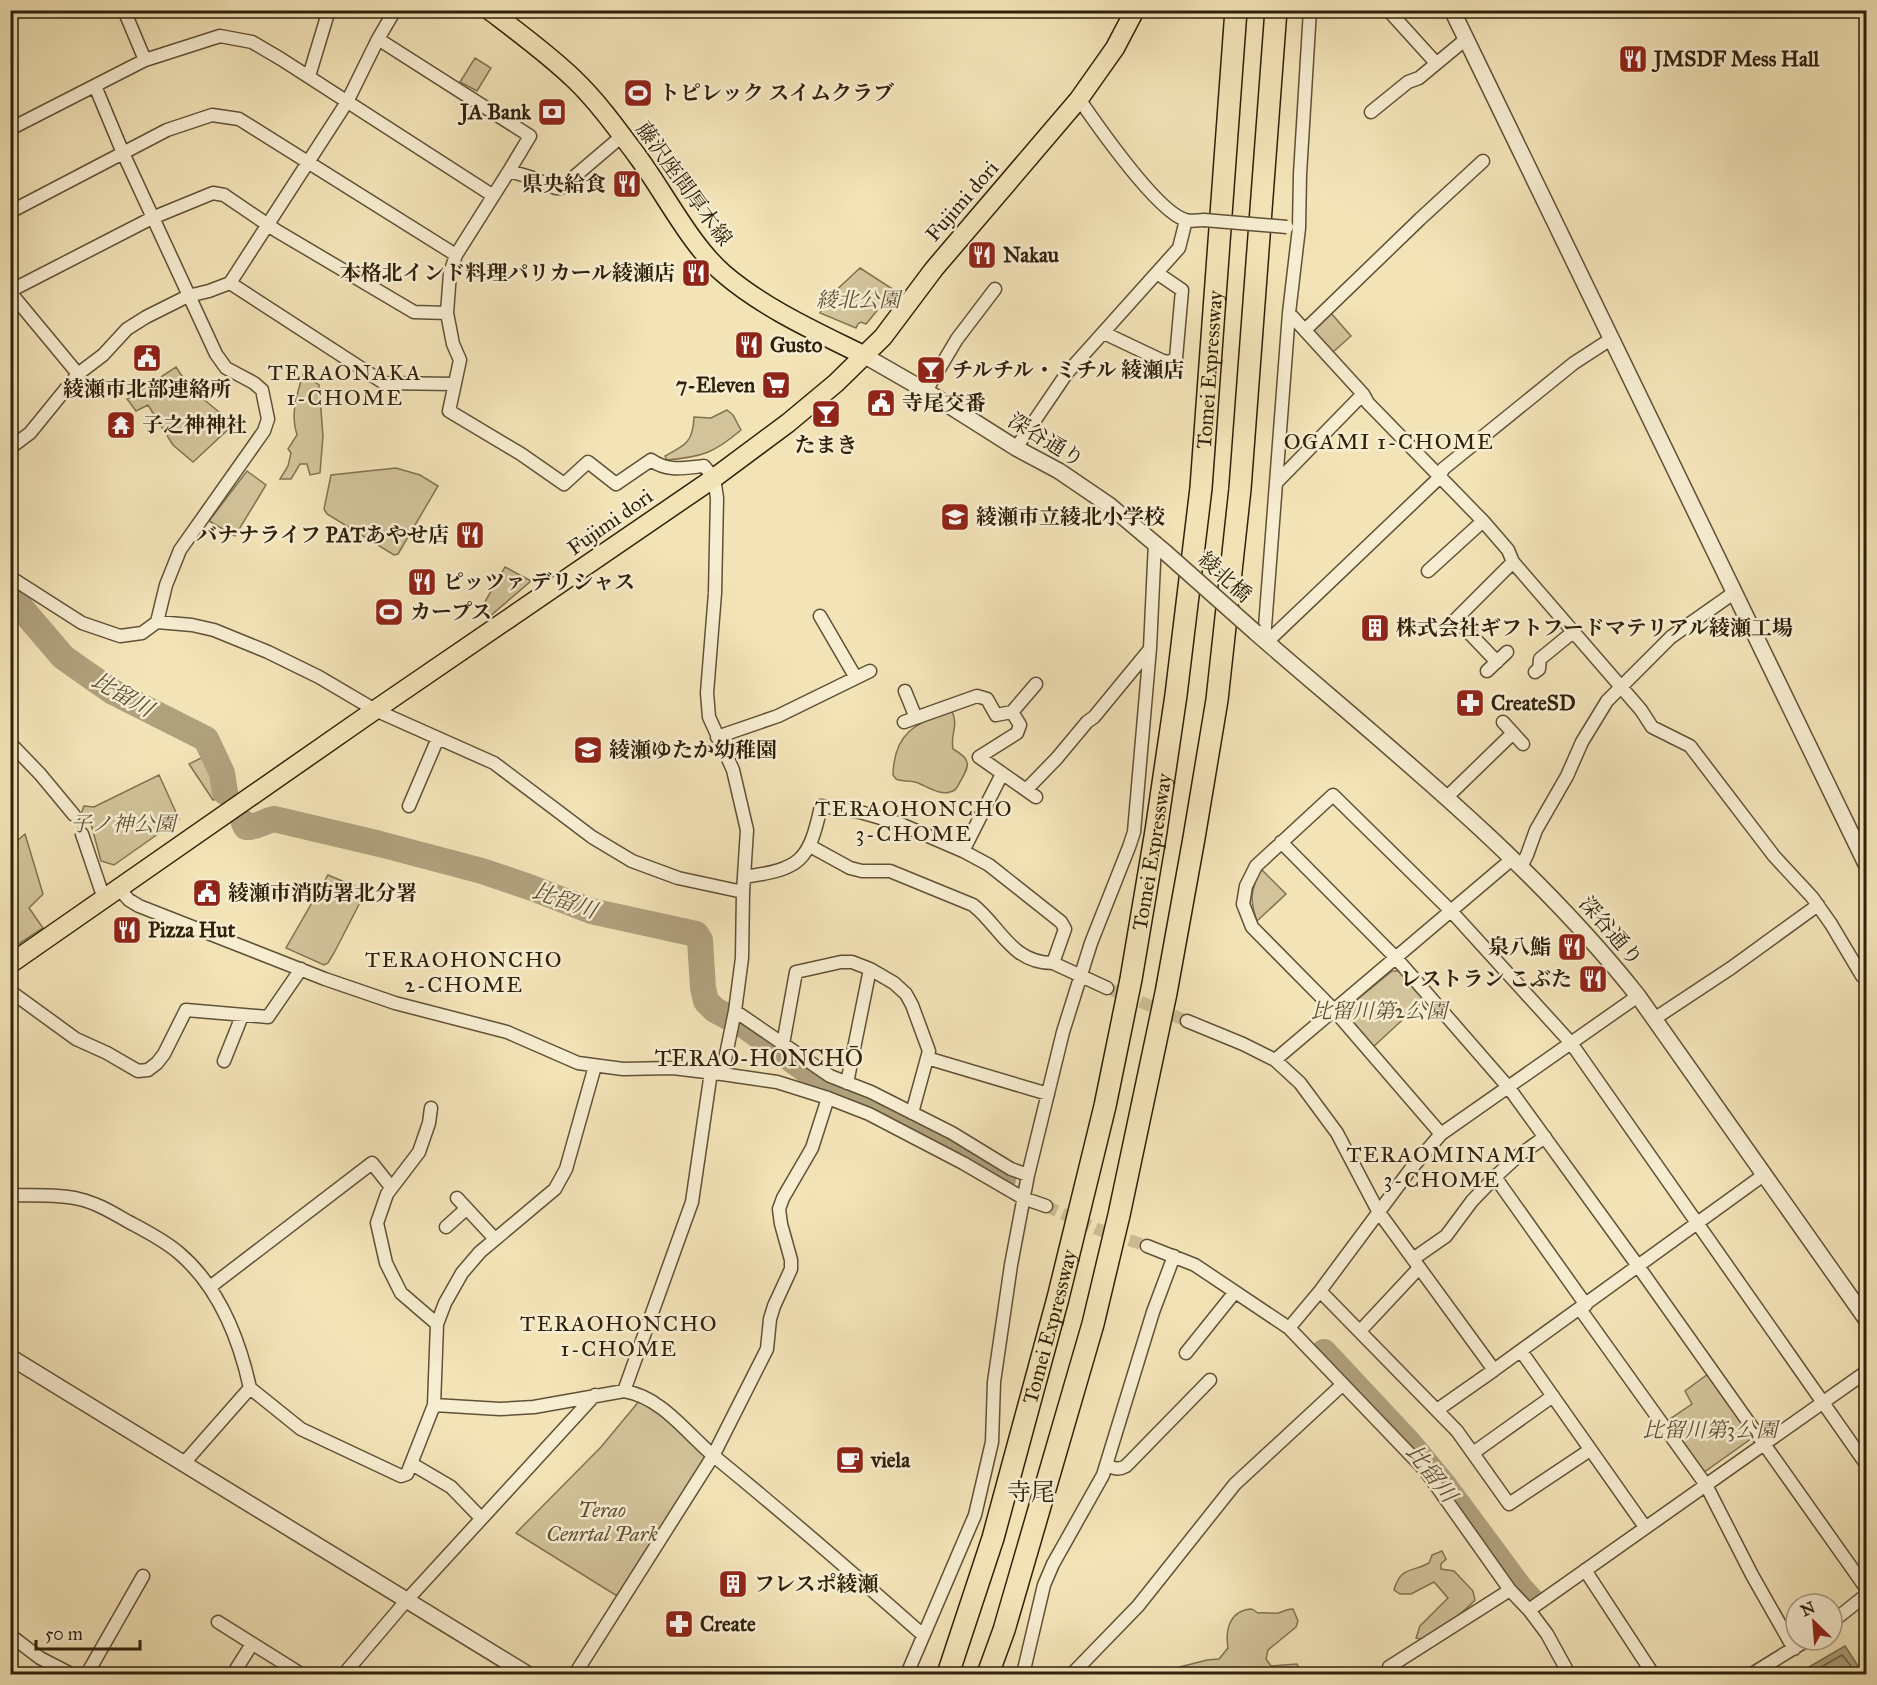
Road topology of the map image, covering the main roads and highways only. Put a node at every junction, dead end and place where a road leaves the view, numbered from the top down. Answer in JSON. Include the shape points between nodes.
{"nodes":[{"id":1,"x":489,"y":10,"type":"edge"},
{"id":2,"x":1135,"y":10,"type":"edge"},
{"id":3,"x":1236,"y":10,"type":"edge"},
{"id":4,"x":1276,"y":10,"type":"edge"},
{"id":5,"x":865,"y":356,"type":"junction"},
{"id":6,"x":10,"y":964,"type":"edge"},
{"id":7,"x":948,"y":1674,"type":"edge"},
{"id":8,"x":988,"y":1674,"type":"edge"}],
"edges":[{"from":1,"to":5,"type":"main road","name":"藤沢座間厚木線","via":[[546,54],[597,104],[691,235],[724,274],[804,326]]},
{"from":2,"to":5,"type":"main road","name":"Fujimi dori","via":[[1115,48],[1079,99]]},
{"from":3,"to":7,"type":"highway","name":"Tomei Expressway","via":[[1201,488],[1171,729],[1133,968],[1105,1106],[1058,1298],[993,1538]]},
{"from":4,"to":8,"type":"highway","name":"Tomei Expressway","via":[[1240,489],[1216,700],[1194,838],[1164,1005],[1094,1324]]},
{"from":5,"to":6,"type":"main road","name":"Fujimi dori","via":[[788,423],[714,478]]}]}
